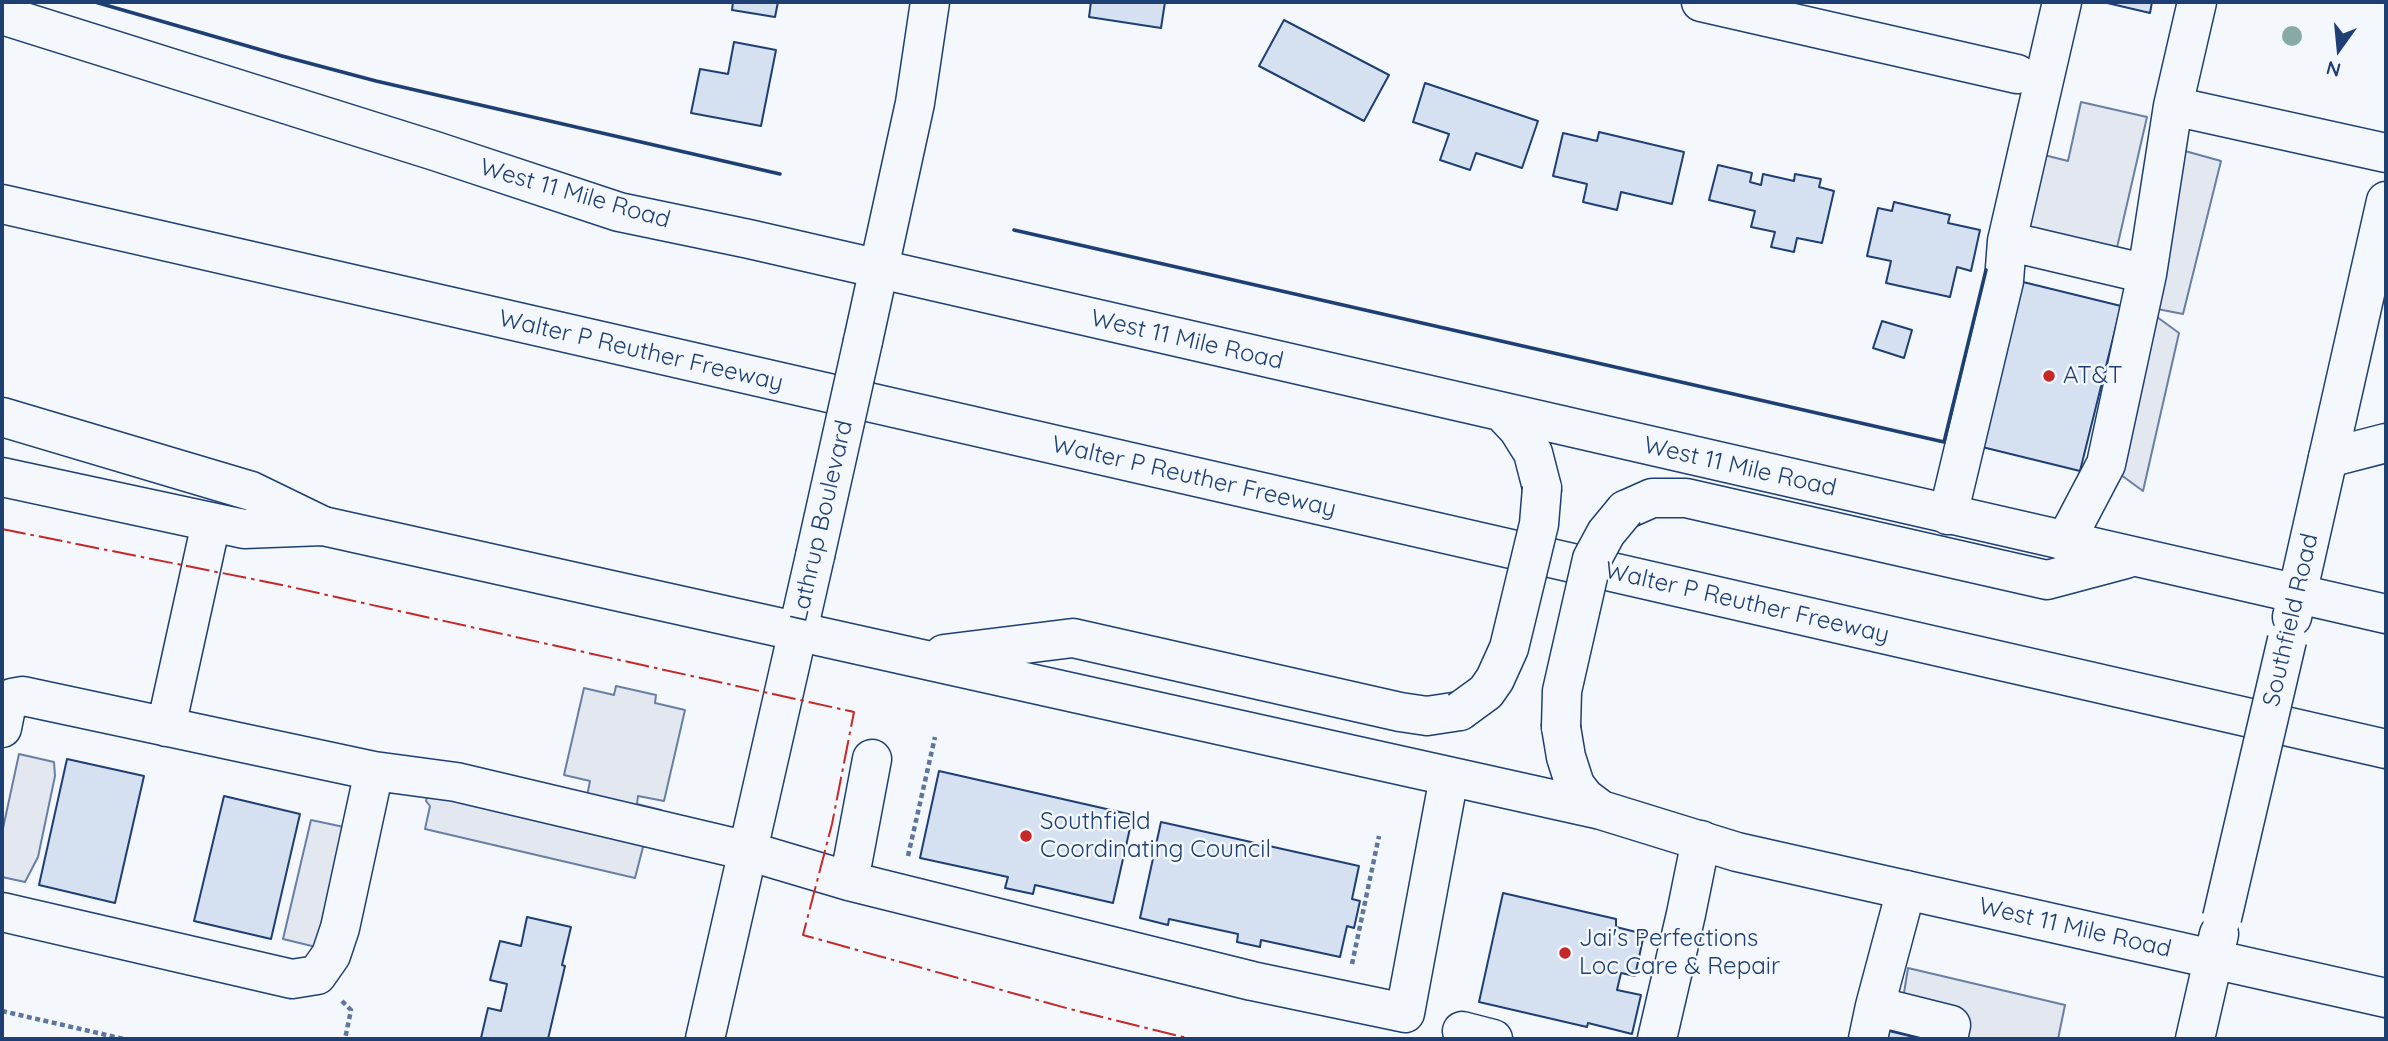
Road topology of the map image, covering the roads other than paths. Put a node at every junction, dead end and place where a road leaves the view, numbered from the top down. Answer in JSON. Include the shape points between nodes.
{"nodes":[{"id":1,"x":930,"y":2,"type":"edge"},
{"id":2,"x":1701,"y":2,"type":"edge"},
{"id":3,"x":2062,"y":2,"type":"edge"},
{"id":4,"x":2197,"y":2,"type":"edge"},
{"id":5,"x":2,"y":15,"type":"edge"},
{"id":6,"x":2017,"y":74,"type":"dead end"},
{"id":7,"x":2173,"y":106,"type":"junction"},
{"id":8,"x":2386,"y":153,"type":"edge"},
{"id":9,"x":2386,"y":201,"type":"edge"},
{"id":10,"x":2,"y":205,"type":"edge"},
{"id":11,"x":2007,"y":241,"type":"junction"},
{"id":12,"x":880,"y":269,"type":"junction"},
{"id":13,"x":2147,"y":274,"type":"junction"},
{"id":14,"x":1502,"y":412,"type":"junction"},
{"id":15,"x":2,"y":416,"type":"edge"},
{"id":16,"x":2386,"y":443,"type":"edge"},
{"id":17,"x":2328,"y":458,"type":"junction"},
{"id":18,"x":2,"y":477,"type":"edge"},
{"id":19,"x":1948,"y":515,"type":"junction"},
{"id":20,"x":211,"y":523,"type":"junction"},
{"id":21,"x":323,"y":526,"type":"junction"},
{"id":22,"x":2065,"y":542,"type":"junction"},
{"id":23,"x":2132,"y":558,"type":"junction"},
{"id":24,"x":2297,"y":594,"type":"junction"},
{"id":25,"x":2386,"y":614,"type":"edge"},
{"id":26,"x":796,"y":632,"type":"junction"},
{"id":27,"x":918,"y":657,"type":"junction"},
{"id":28,"x":166,"y":727,"type":"junction"},
{"id":29,"x":2,"y":728,"type":"edge"},
{"id":30,"x":2386,"y":749,"type":"edge"},
{"id":31,"x":873,"y":759,"type":"dead end"},
{"id":32,"x":374,"y":771,"type":"junction"},
{"id":33,"x":1449,"y":777,"type":"junction"},
{"id":34,"x":1601,"y":810,"type":"junction"},
{"id":35,"x":1701,"y":840,"type":"junction"},
{"id":36,"x":748,"y":851,"type":"junction"},
{"id":37,"x":849,"y":881,"type":"junction"},
{"id":38,"x":1906,"y":890,"type":"junction"},
{"id":39,"x":2,"y":912,"type":"edge"},
{"id":40,"x":2213,"y":959,"type":"junction"},
{"id":41,"x":2386,"y":986,"type":"edge"},
{"id":42,"x":2340,"y":988,"type":"junction"},
{"id":43,"x":2386,"y":998,"type":"edge"},
{"id":44,"x":1872,"y":1023,"type":"edge"},
{"id":45,"x":705,"y":1039,"type":"edge"},
{"id":46,"x":1657,"y":1039,"type":"edge"},
{"id":47,"x":1948,"y":1039,"type":"edge"},
{"id":48,"x":2195,"y":1039,"type":"edge"}],
"edges":[{"from":1,"to":12,"type":"main road","name":"Lathrup Boulevard","via":[[915,103]]},
{"from":2,"to":6,"type":"main road"},
{"from":3,"to":11,"type":"main road"},
{"from":4,"to":7,"type":"main road"},
{"from":5,"to":12,"type":"main road","name":"West 11 Mile Road","via":[[619,212]]},
{"from":7,"to":8,"type":"main road"},
{"from":7,"to":13,"type":"main road"},
{"from":9,"to":17,"type":"main road","name":"Southfield Road"},
{"from":10,"to":30,"type":"main road","name":"Walter P Reuther Freeway"},
{"from":11,"to":13,"type":"main road"},
{"from":11,"to":19,"type":"main road","via":[[2004,281]]},
{"from":12,"to":14,"type":"main road","name":"West 11 Mile Road"},
{"from":12,"to":26,"type":"main road","name":"Lathrup Boulevard","bridge":true},
{"from":13,"to":22,"type":"main road","via":[[2106,464]]},
{"from":14,"to":19,"type":"main road","name":"West 11 Mile Road"},
{"from":14,"to":27,"type":"main road","bridge":true,"via":[[1527,441],[1538,464],[1542,488],[1539,524],[1509,648],[1486,692],[1460,711],[1426,716],[1401,712],[1073,638]]},
{"from":15,"to":21,"type":"main road","via":[[251,491]]},
{"from":16,"to":17,"type":"main road"},
{"from":17,"to":24,"type":"main road","name":"Southfield Road"},
{"from":18,"to":20,"type":"main road","name":"West 11 Mile Road"},
{"from":19,"to":22,"type":"main road","name":"West 11 Mile Road"},
{"from":20,"to":21,"type":"main road","name":"West 11 Mile Road","via":[[244,529]]},
{"from":20,"to":28,"type":"main road"},
{"from":21,"to":26,"type":"main road","name":"West 11 Mile Road"},
{"from":22,"to":23,"type":"main road","name":"West 11 Mile Road"},
{"from":23,"to":24,"type":"main road","name":"West 11 Mile Road"},
{"from":23,"to":34,"type":"main road","bridge":true,"via":[[2047,580],[1686,498],[1652,498],[1625,509],[1592,559],[1562,691],[1561,727],[1575,785]]},
{"from":24,"to":25,"type":"main road","name":"West 11 Mile Road"},
{"from":24,"to":40,"type":"main road","name":"Southfield Road","bridge":true},
{"from":26,"to":27,"type":"main road","name":"West 11 Mile Road"},
{"from":26,"to":36,"type":"main road","name":"Lathrup Boulevard"},
{"from":27,"to":33,"type":"main road","name":"West 11 Mile Road"},
{"from":28,"to":29,"type":"main road","via":[[23,696],[12,698]]},
{"from":28,"to":32,"type":"main road"},
{"from":31,"to":37,"type":"main road"},
{"from":32,"to":36,"type":"main road","via":[[456,782]]},
{"from":32,"to":39,"type":"main road","via":[[340,928],[331,955],[317,975],[292,979]]},
{"from":33,"to":34,"type":"main road","name":"West 11 Mile Road"},
{"from":33,"to":37,"type":"main road","via":[[1405,1013],[1252,981]]},
{"from":34,"to":35,"type":"main road","name":"West 11 Mile Road"},
{"from":35,"to":38,"type":"main road","name":"West 11 Mile Road"},
{"from":35,"to":46,"type":"main road"},
{"from":36,"to":37,"type":"main road"},
{"from":36,"to":45,"type":"main road","name":"Lathrup Boulevard"},
{"from":38,"to":40,"type":"main road","name":"West 11 Mile Road"},
{"from":38,"to":44,"type":"main road"},
{"from":40,"to":42,"type":"main road","name":"West 11 Mile Road"},
{"from":40,"to":48,"type":"main road","name":"Southfield Road"},
{"from":41,"to":42,"type":"main road"},
{"from":42,"to":43,"type":"main road","name":"West 11 Mile Road"},
{"from":44,"to":47,"type":"main road","via":[[1951,1025]]}]}
